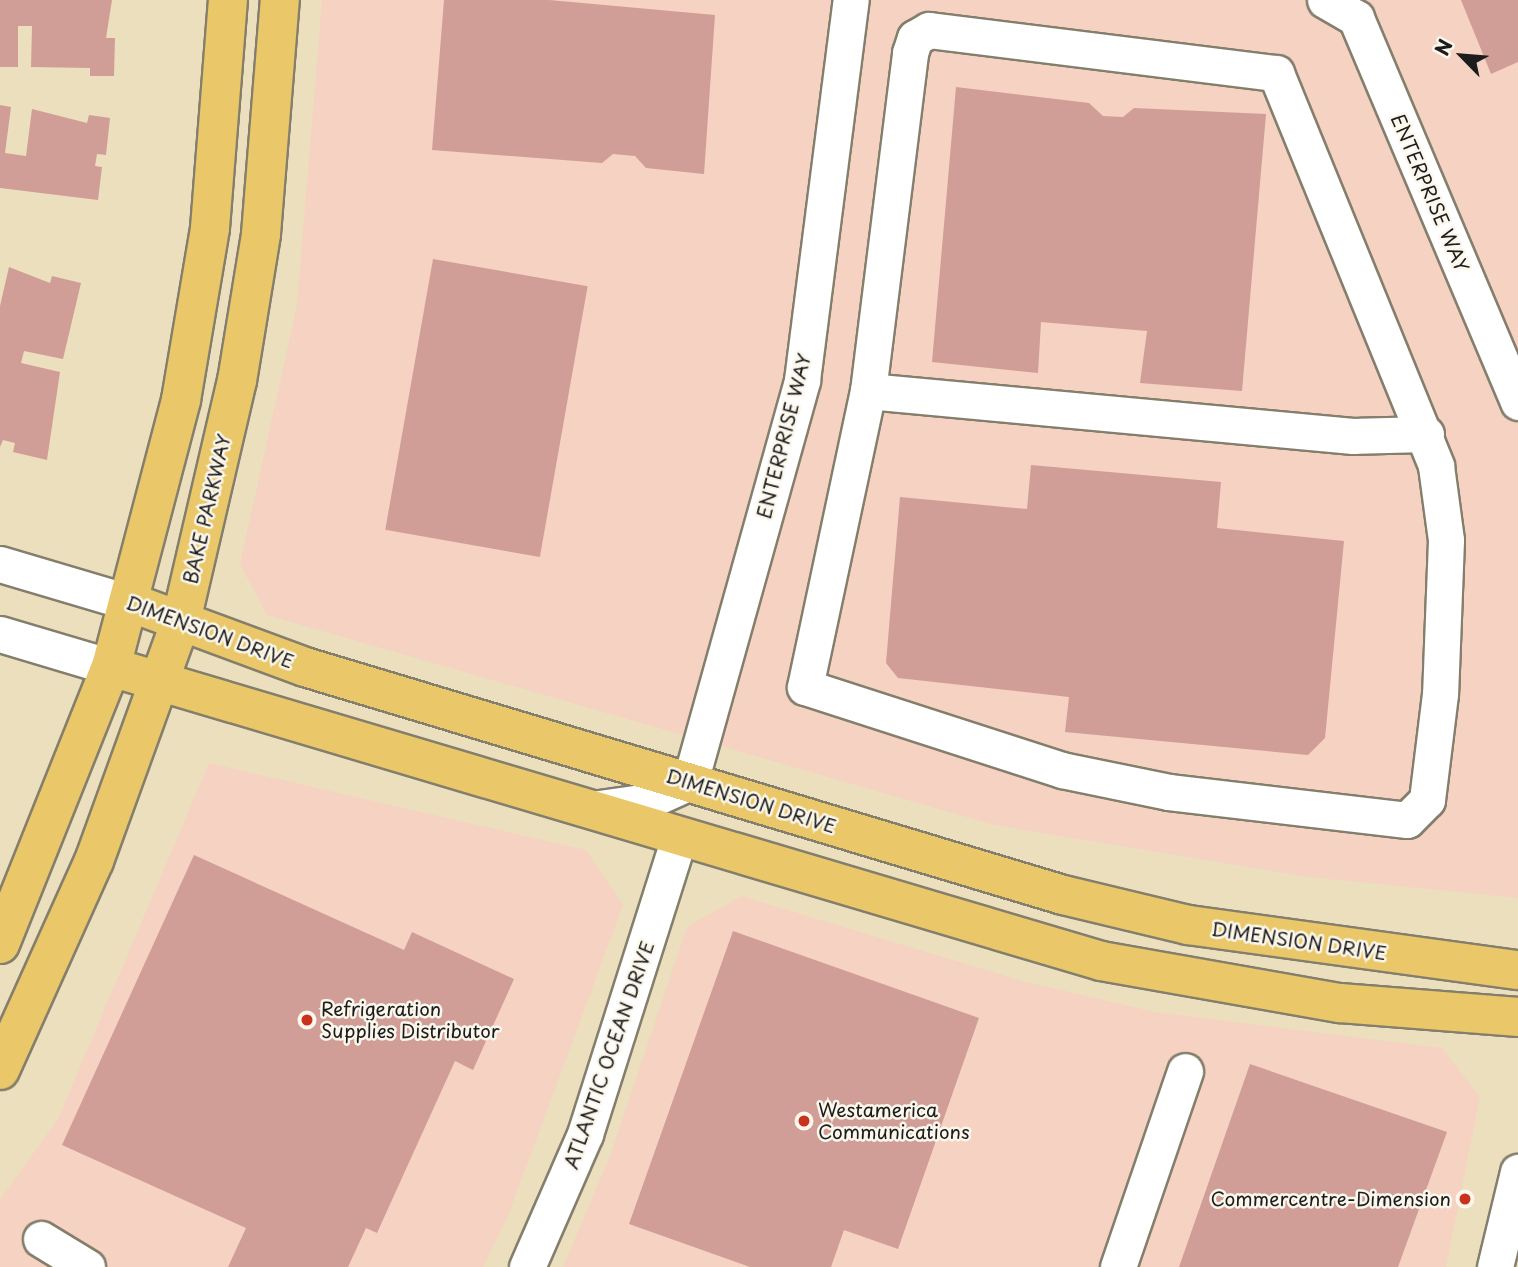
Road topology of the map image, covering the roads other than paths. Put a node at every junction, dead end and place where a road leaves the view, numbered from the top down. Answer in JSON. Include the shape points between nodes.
{"nodes":[{"id":1,"x":228,"y":0,"type":"edge"},
{"id":2,"x":280,"y":0,"type":"edge"},
{"id":3,"x":850,"y":0,"type":"edge"},
{"id":4,"x":1325,"y":0,"type":"edge"},
{"id":5,"x":868,"y":391,"type":"junction"},
{"id":6,"x":1518,"y":402,"type":"edge"},
{"id":7,"x":1426,"y":434,"type":"junction"},
{"id":8,"x":0,"y":564,"type":"edge"},
{"id":9,"x":132,"y":603,"type":"junction"},
{"id":10,"x":181,"y":621,"type":"junction"},
{"id":11,"x":0,"y":634,"type":"edge"},
{"id":12,"x":111,"y":667,"type":"junction"},
{"id":13,"x":161,"y":679,"type":"junction"},
{"id":14,"x":690,"y":782,"type":"junction"},
{"id":15,"x":592,"y":809,"type":"junction"},
{"id":16,"x":679,"y":838,"type":"junction"},
{"id":17,"x":0,"y":944,"type":"edge"},
{"id":18,"x":1518,"y":970,"type":"edge"},
{"id":19,"x":1518,"y":1017,"type":"edge"},
{"id":20,"x":0,"y":1070,"type":"edge"},
{"id":21,"x":1185,"y":1071,"type":"dead end"},
{"id":22,"x":1518,"y":1172,"type":"edge"},
{"id":23,"x":41,"y":1239,"type":"dead end"},
{"id":24,"x":87,"y":1267,"type":"edge"},
{"id":25,"x":527,"y":1267,"type":"edge"},
{"id":26,"x":1118,"y":1267,"type":"edge"},
{"id":27,"x":1495,"y":1267,"type":"edge"}],
"edges":[{"from":1,"to":9,"type":"main road","via":[[210,228],[181,400]]},
{"from":2,"to":10,"type":"main road","name":"BAKE PARKWAY","via":[[259,248],[237,381]]},
{"from":3,"to":14,"type":"street","name":"ENTERPRISE WAY","via":[[802,380]]},
{"from":4,"to":6,"type":"street","name":"ENTERPRISE WAY","via":[[1356,18]]},
{"from":5,"to":7,"type":"street","via":[[1353,436]]},
{"from":5,"to":7,"type":"street","via":[[910,53],[915,38],[929,30],[1276,73]]},
{"from":5,"to":7,"type":"street","via":[[802,677],[813,695],[1062,770],[1169,792],[1407,820],[1427,800],[1441,667],[1446,540]]},
{"from":8,"to":9,"type":"street","name":"DIMENSION DRIVE"},
{"from":9,"to":10,"type":"main road","name":"DIMENSION DRIVE"},
{"from":9,"to":12,"type":"main road"},
{"from":10,"to":13,"type":"main road","name":"BAKE PARKWAY"},
{"from":10,"to":14,"type":"main road","name":"DIMENSION DRIVE","via":[[306,667]]},
{"from":11,"to":12,"type":"street"},
{"from":12,"to":13,"type":"main road"},
{"from":12,"to":17,"type":"main road"},
{"from":13,"to":15,"type":"main road"},
{"from":13,"to":20,"type":"main road","name":"BAKE PARKWAY","via":[[94,861]]},
{"from":14,"to":15,"type":"street","via":[[648,801]]},
{"from":14,"to":18,"type":"main road","name":"DIMENSION DRIVE","via":[[1063,895],[1188,925]]},
{"from":15,"to":16,"type":"main road"},
{"from":16,"to":19,"type":"main road","via":[[1101,961],[1340,1003]]},
{"from":16,"to":25,"type":"street","name":"ATLANTIC OCEAN DRIVE","via":[[585,1134]]},
{"from":21,"to":26,"type":"street"},
{"from":22,"to":27,"type":"street"},
{"from":23,"to":24,"type":"street"}]}
